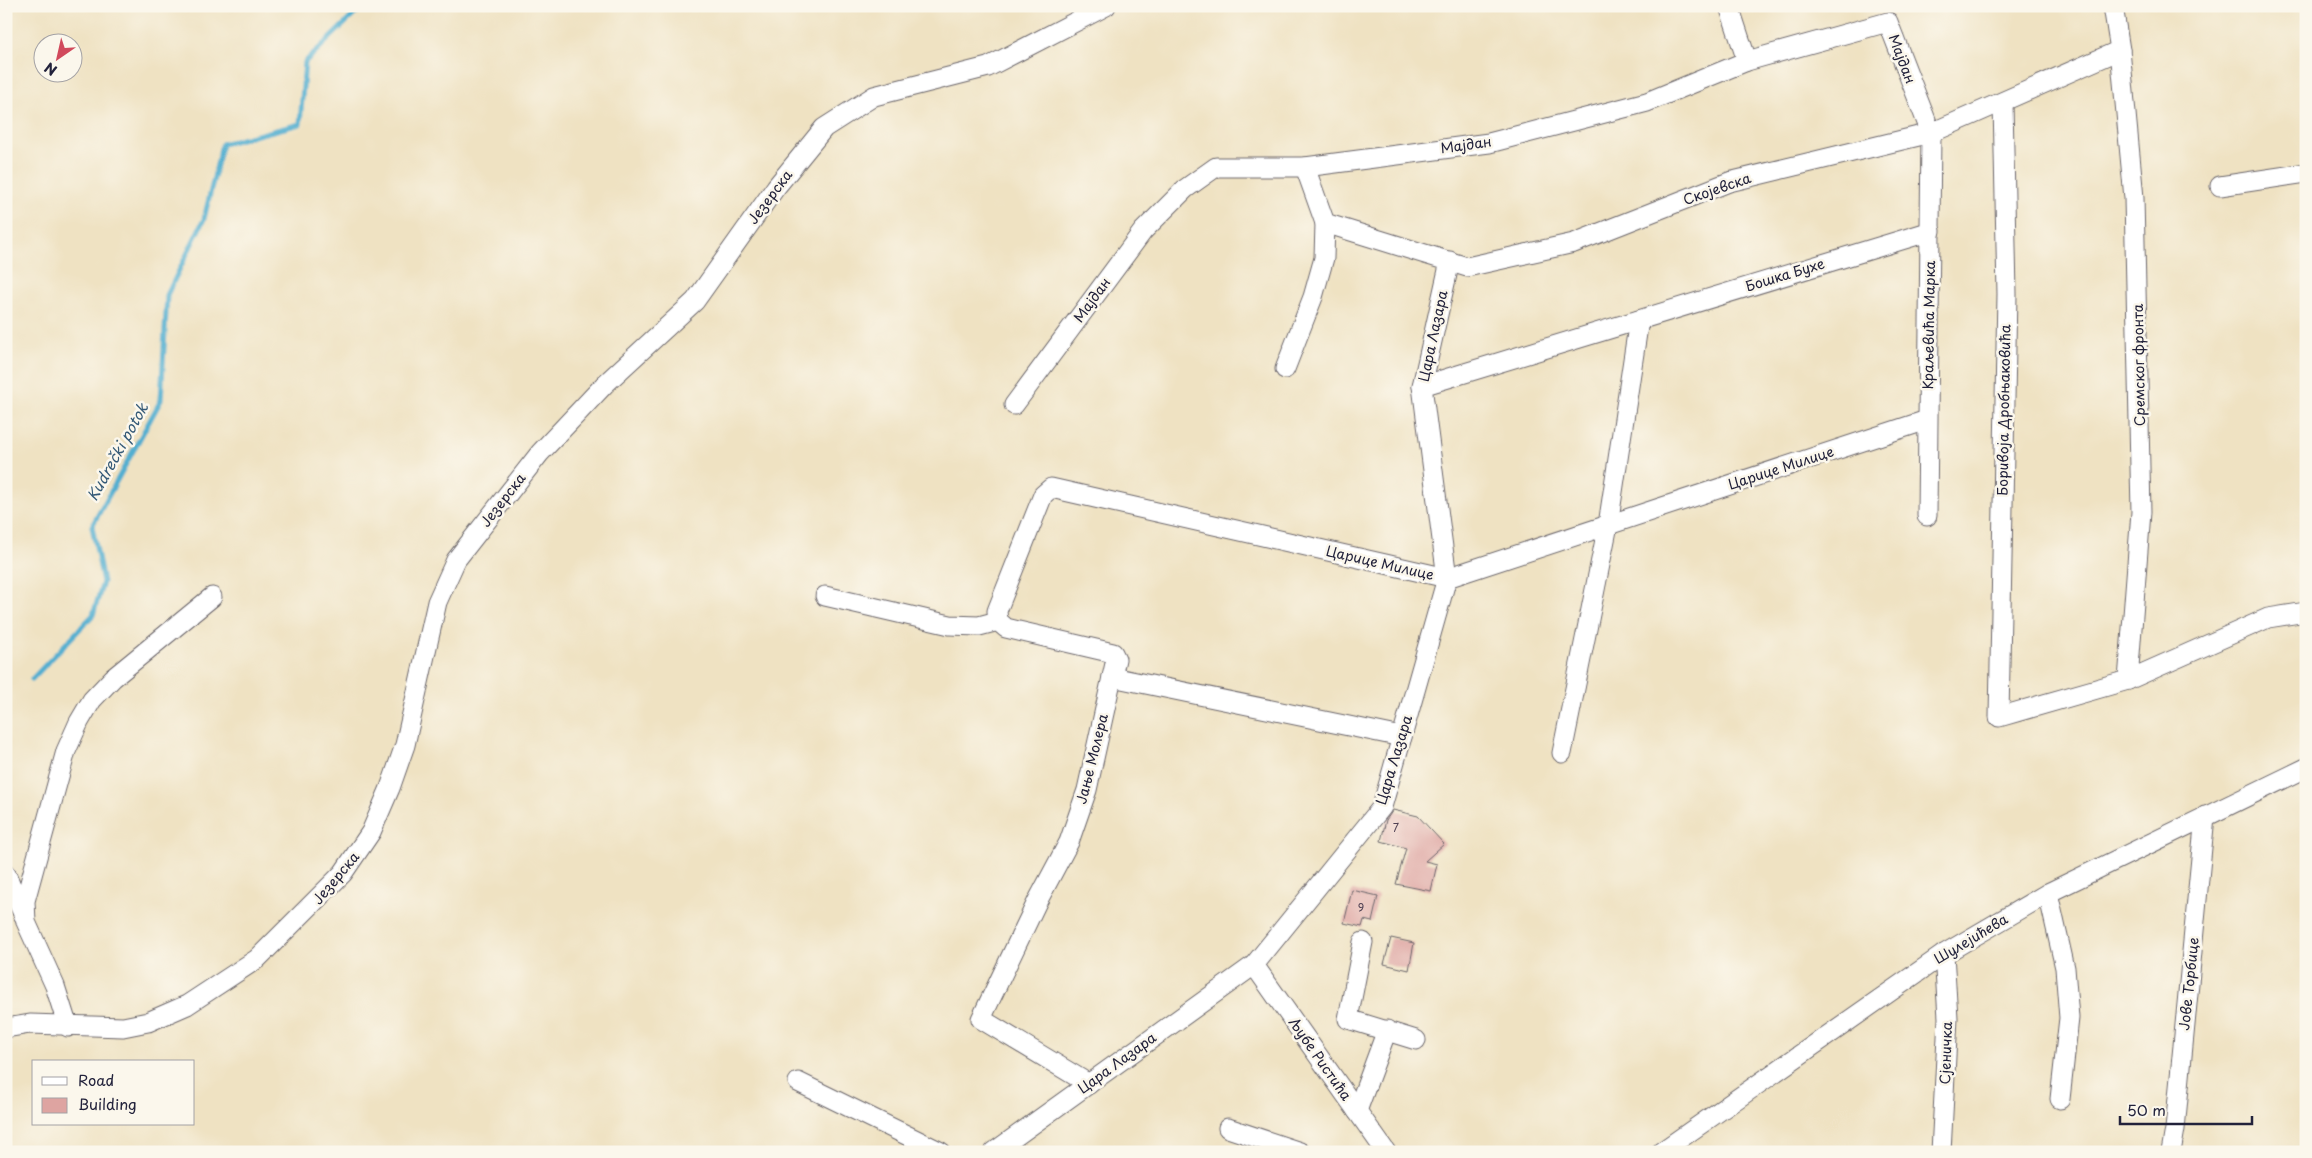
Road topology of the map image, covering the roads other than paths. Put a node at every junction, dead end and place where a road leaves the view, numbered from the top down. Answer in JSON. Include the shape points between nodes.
{"nodes":[{"id":1,"x":1106,"y":6,"type":"edge"},
{"id":2,"x":1729,"y":6,"type":"edge"},
{"id":3,"x":2113,"y":6,"type":"edge"},
{"id":4,"x":2120,"y":50,"type":"junction"},
{"id":5,"x":1747,"y":61,"type":"junction"},
{"id":6,"x":2003,"y":103,"type":"junction"},
{"id":7,"x":1931,"y":133,"type":"junction"},
{"id":8,"x":1305,"y":166,"type":"junction"},
{"id":9,"x":2306,"y":173,"type":"edge"},
{"id":10,"x":2220,"y":186,"type":"dead end"},
{"id":11,"x":1325,"y":222,"type":"junction"},
{"id":12,"x":1930,"y":231,"type":"junction"},
{"id":13,"x":1450,"y":262,"type":"junction"},
{"id":14,"x":1639,"y":320,"type":"junction"},
{"id":15,"x":1284,"y":369,"type":"dead end"},
{"id":16,"x":1422,"y":386,"type":"junction"},
{"id":17,"x":1016,"y":403,"type":"dead end"},
{"id":18,"x":1927,"y":420,"type":"junction"},
{"id":19,"x":1927,"y":516,"type":"dead end"},
{"id":20,"x":1608,"y":525,"type":"junction"},
{"id":21,"x":1447,"y":578,"type":"junction"},
{"id":22,"x":825,"y":596,"type":"dead end"},
{"id":23,"x":212,"y":597,"type":"dead end"},
{"id":24,"x":2306,"y":612,"type":"edge"},
{"id":25,"x":998,"y":621,"type":"junction"},
{"id":26,"x":1112,"y":677,"type":"junction"},
{"id":27,"x":2128,"y":680,"type":"junction"},
{"id":28,"x":1402,"y":737,"type":"junction"},
{"id":29,"x":1562,"y":752,"type":"dead end"},
{"id":30,"x":2306,"y":768,"type":"edge"},
{"id":31,"x":2205,"y":816,"type":"junction"},
{"id":32,"x":6,"y":874,"type":"edge"},
{"id":33,"x":2048,"y":893,"type":"junction"},
{"id":34,"x":26,"y":922,"type":"junction"},
{"id":35,"x":1363,"y":942,"type":"dead end"},
{"id":36,"x":1944,"y":954,"type":"junction"},
{"id":37,"x":1254,"y":965,"type":"junction"},
{"id":38,"x":68,"y":1027,"type":"junction"},
{"id":39,"x":6,"y":1028,"type":"edge"},
{"id":40,"x":1387,"y":1030,"type":"junction"},
{"id":41,"x":1416,"y":1040,"type":"dead end"},
{"id":42,"x":798,"y":1082,"type":"dead end"},
{"id":43,"x":1089,"y":1084,"type":"junction"},
{"id":44,"x":2060,"y":1100,"type":"dead end"},
{"id":45,"x":1356,"y":1111,"type":"junction"},
{"id":46,"x":1228,"y":1128,"type":"dead end"},
{"id":47,"x":997,"y":1151,"type":"edge"},
{"id":48,"x":941,"y":1152,"type":"edge"},
{"id":49,"x":1300,"y":1152,"type":"edge"},
{"id":50,"x":1386,"y":1152,"type":"edge"},
{"id":51,"x":1661,"y":1152,"type":"edge"},
{"id":52,"x":1941,"y":1152,"type":"edge"},
{"id":53,"x":2171,"y":1152,"type":"edge"}],
"edges":[{"from":1,"to":38,"type":"street","name":"Језерска","via":[[988,67],[874,96],[824,128],[776,187],[696,301],[605,384],[540,453],[456,560],[437,602],[405,745],[390,788],[371,832],[343,873],[258,959],[187,1005],[148,1022],[123,1028]]},
{"from":2,"to":5,"type":"street"},
{"from":3,"to":4,"type":"street"},
{"from":4,"to":6,"type":"street","name":"Скојевска"},
{"from":4,"to":27,"type":"street","name":"Сремског фронта","via":[[2134,198],[2140,433],[2141,512]]},
{"from":5,"to":7,"type":"street","name":"Мајдан","via":[[1888,22]]},
{"from":5,"to":8,"type":"street","name":"Мајдан","via":[[1647,102],[1489,143]]},
{"from":6,"to":7,"type":"street","name":"Скојевска"},
{"from":6,"to":27,"type":"street","name":"Боривоја Дробњаковића","via":[[2006,294],[1999,717]]},
{"from":7,"to":12,"type":"street","name":"Краљевића Марка"},
{"from":7,"to":13,"type":"street","name":"Скојевска","via":[[1729,182],[1574,243],[1466,267]]},
{"from":8,"to":11,"type":"street"},
{"from":8,"to":17,"type":"street","name":"Мајдан","via":[[1216,167],[1185,189],[1143,231]]},
{"from":9,"to":10,"type":"street"},
{"from":11,"to":13,"type":"street","name":"Скојевска"},
{"from":11,"to":15,"type":"street","via":[[1324,258],[1313,297]]},
{"from":12,"to":14,"type":"street","name":"Бошка Бухе"},
{"from":12,"to":18,"type":"street","name":"Краљевића Марка"},
{"from":13,"to":16,"type":"street","name":"Цара Лазара"},
{"from":14,"to":16,"type":"street","name":"Бошка Бухе"},
{"from":14,"to":20,"type":"street"},
{"from":16,"to":21,"type":"street","name":"Цара Лазара"},
{"from":18,"to":19,"type":"street","name":"Краљевића Марка"},
{"from":18,"to":20,"type":"street","name":"Царице Милице"},
{"from":20,"to":21,"type":"street","name":"Царице Милице"},
{"from":20,"to":29,"type":"street"},
{"from":21,"to":25,"type":"street","name":"Царице Милице","via":[[1050,488],[1043,495],[997,611]]},
{"from":21,"to":28,"type":"street","name":"Цара Лазара"},
{"from":22,"to":25,"type":"street","via":[[950,625],[979,626]]},
{"from":23,"to":34,"type":"street","via":[[113,678],[92,700],[79,722],[66,752],[24,901]]},
{"from":24,"to":27,"type":"street","via":[[2268,618]]},
{"from":25,"to":26,"type":"street","via":[[1006,628],[1113,653],[1116,659]]},
{"from":26,"to":28,"type":"street"},
{"from":26,"to":43,"type":"street","name":"Јање Молера","via":[[1087,790],[1068,842],[981,1019]]},
{"from":28,"to":37,"type":"street","name":"Цара Лазара","via":[[1382,807]]},
{"from":30,"to":31,"type":"street","name":"Шулејићева"},
{"from":31,"to":33,"type":"street","name":"Шулејићева"},
{"from":31,"to":53,"type":"street","name":"Јове Торбице"},
{"from":32,"to":34,"type":"street"},
{"from":33,"to":36,"type":"street","name":"Шулејићева"},
{"from":33,"to":44,"type":"street","via":[[2065,968],[2069,1018]]},
{"from":34,"to":38,"type":"street","via":[[55,986]]},
{"from":35,"to":40,"type":"street","via":[[1348,1019]]},
{"from":36,"to":51,"type":"street","name":"Шулејићева"},
{"from":36,"to":52,"type":"street","name":"Сјеничка","via":[[1948,1018]]},
{"from":37,"to":43,"type":"street","name":"Цара Лазара"},
{"from":37,"to":45,"type":"street","name":"Љубе Ристића"},
{"from":38,"to":39,"type":"street","name":"Језерска","via":[[30,1024]]},
{"from":40,"to":41,"type":"street"},
{"from":40,"to":45,"type":"street"},
{"from":42,"to":48,"type":"street"},
{"from":43,"to":47,"type":"street","name":"Цара Лазара"},
{"from":45,"to":50,"type":"street","name":"Љубе Ристића"},
{"from":46,"to":49,"type":"street"}]}
